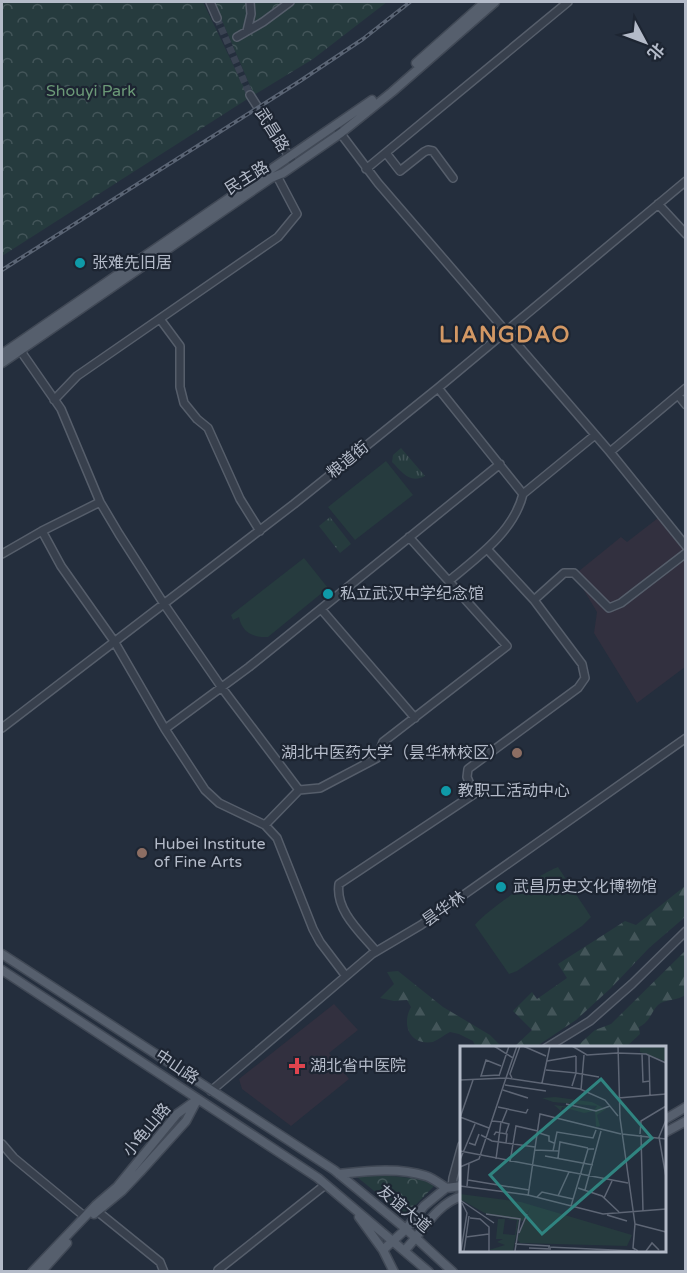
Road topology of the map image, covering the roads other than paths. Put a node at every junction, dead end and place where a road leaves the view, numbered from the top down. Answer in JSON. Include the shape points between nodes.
{"nodes":[{"id":1,"x":210,"y":2,"type":"edge"},
{"id":2,"x":250,"y":2,"type":"edge"},
{"id":3,"x":290,"y":2,"type":"edge"},
{"id":4,"x":485,"y":2,"type":"edge"},
{"id":5,"x":495,"y":2,"type":"edge"},
{"id":6,"x":568,"y":2,"type":"edge"},
{"id":7,"x":218,"y":18,"type":"tunnel mouth"},
{"id":8,"x":247,"y":32,"type":"junction"},
{"id":9,"x":237,"y":37,"type":"dead end"},
{"id":10,"x":250,"y":95,"type":"tunnel mouth"},
{"id":11,"x":335,"y":125,"type":"junction"},
{"id":12,"x":341,"y":133,"type":"junction"},
{"id":13,"x":386,"y":153,"type":"junction"},
{"id":14,"x":288,"y":156,"type":"junction"},
{"id":15,"x":295,"y":165,"type":"junction"},
{"id":16,"x":366,"y":169,"type":"junction"},
{"id":17,"x":277,"y":176,"type":"junction"},
{"id":18,"x":453,"y":178,"type":"dead end"},
{"id":19,"x":686,"y":181,"type":"edge"},
{"id":20,"x":658,"y":204,"type":"junction"},
{"id":21,"x":686,"y":234,"type":"edge"},
{"id":22,"x":160,"y":318,"type":"junction"},
{"id":23,"x":505,"y":332,"type":"junction"},
{"id":24,"x":20,"y":350,"type":"junction"},
{"id":25,"x":2,"y":354,"type":"edge"},
{"id":26,"x":2,"y":363,"type":"edge"},
{"id":27,"x":438,"y":388,"type":"junction"},
{"id":28,"x":686,"y":388,"type":"edge"},
{"id":29,"x":678,"y":395,"type":"junction"},
{"id":30,"x":54,"y":400,"type":"junction"},
{"id":31,"x":686,"y":405,"type":"edge"},
{"id":32,"x":595,"y":435,"type":"junction"},
{"id":33,"x":610,"y":452,"type":"junction"},
{"id":34,"x":500,"y":464,"type":"junction"},
{"id":35,"x":523,"y":494,"type":"junction"},
{"id":36,"x":100,"y":502,"type":"junction"},
{"id":37,"x":42,"y":531,"type":"junction"},
{"id":38,"x":260,"y":531,"type":"junction"},
{"id":39,"x":409,"y":537,"type":"junction"},
{"id":40,"x":686,"y":546,"type":"edge"},
{"id":41,"x":487,"y":549,"type":"junction"},
{"id":42,"x":686,"y":553,"type":"edge"},
{"id":43,"x":2,"y":554,"type":"edge"},
{"id":44,"x":450,"y":580,"type":"junction"},
{"id":45,"x":534,"y":600,"type":"junction"},
{"id":46,"x":164,"y":603,"type":"junction"},
{"id":47,"x":321,"y":609,"type":"junction"},
{"id":48,"x":114,"y":641,"type":"junction"},
{"id":49,"x":222,"y":688,"type":"junction"},
{"id":50,"x":415,"y":718,"type":"junction"},
{"id":51,"x":2,"y":728,"type":"edge"},
{"id":52,"x":165,"y":729,"type":"junction"},
{"id":53,"x":686,"y":738,"type":"edge"},
{"id":54,"x":298,"y":790,"type":"junction"},
{"id":55,"x":265,"y":825,"type":"junction"},
{"id":56,"x":686,"y":931,"type":"edge"},
{"id":57,"x":376,"y":951,"type":"junction"},
{"id":58,"x":2,"y":954,"type":"edge"},
{"id":59,"x":11,"y":961,"type":"junction"},
{"id":60,"x":3,"y":970,"type":"edge"},
{"id":61,"x":345,"y":975,"type":"junction"},
{"id":62,"x":549,"y":1046,"type":"edge"},
{"id":63,"x":211,"y":1091,"type":"junction"},
{"id":64,"x":198,"y":1099,"type":"junction"},
{"id":65,"x":686,"y":1107,"type":"edge"},
{"id":66,"x":666,"y":1119,"type":"edge"},
{"id":67,"x":686,"y":1121,"type":"edge"},
{"id":68,"x":666,"y":1132,"type":"edge"},
{"id":69,"x":2,"y":1144,"type":"edge"},
{"id":70,"x":460,"y":1152,"type":"edge"},
{"id":71,"x":336,"y":1172,"type":"junction"},
{"id":72,"x":325,"y":1185,"type":"junction"},
{"id":73,"x":460,"y":1186,"type":"edge"},
{"id":74,"x":449,"y":1188,"type":"junction"},
{"id":75,"x":334,"y":1193,"type":"joint"},
{"id":76,"x":460,"y":1197,"type":"edge"},
{"id":77,"x":351,"y":1207,"type":"junction"},
{"id":78,"x":97,"y":1211,"type":"junction"},
{"id":79,"x":84,"y":1216,"type":"junction"},
{"id":80,"x":406,"y":1229,"type":"junction"},
{"id":81,"x":416,"y":1238,"type":"junction"},
{"id":82,"x":394,"y":1241,"type":"junction"},
{"id":83,"x":383,"y":1250,"type":"junction"},
{"id":84,"x":405,"y":1250,"type":"junction"},
{"id":85,"x":218,"y":1270,"type":"edge"},
{"id":86,"x":32,"y":1272,"type":"edge"},
{"id":87,"x":41,"y":1272,"type":"edge"},
{"id":88,"x":164,"y":1272,"type":"edge"},
{"id":89,"x":394,"y":1272,"type":"edge"},
{"id":90,"x":429,"y":1272,"type":"edge"},
{"id":91,"x":453,"y":1272,"type":"edge"}],
"edges":[{"from":1,"to":7,"type":"street"},
{"from":2,"to":8,"type":"street"},
{"from":3,"to":8,"type":"street"},
{"from":4,"to":11,"type":"main road","name":"民主路","via":[[388,88]]},
{"from":5,"to":12,"type":"main road","name":"民主路"},
{"from":6,"to":13,"type":"street"},
{"from":8,"to":9,"type":"street"},
{"from":10,"to":14,"type":"street","name":"武昌路"},
{"from":11,"to":12,"type":"street"},
{"from":11,"to":14,"type":"main road","name":"民主路"},
{"from":12,"to":15,"type":"main road","name":"民主路"},
{"from":12,"to":16,"type":"street"},
{"from":13,"to":16,"type":"street"},
{"from":13,"to":18,"type":"street","via":[[400,171],[424,152],[433,151]]},
{"from":14,"to":15,"type":"street","name":"武昌路"},
{"from":14,"to":25,"type":"main road","name":"民主路"},
{"from":15,"to":17,"type":"main road","name":"民主路"},
{"from":16,"to":23,"type":"street"},
{"from":17,"to":22,"type":"street","via":[[297,214],[278,237]]},
{"from":17,"to":24,"type":"main road","name":"民主路"},
{"from":19,"to":20,"type":"street","name":"粮道街"},
{"from":20,"to":21,"type":"street"},
{"from":20,"to":23,"type":"street","name":"粮道街"},
{"from":22,"to":30,"type":"street","via":[[77,376]]},
{"from":22,"to":38,"type":"street","via":[[180,346],[184,403],[208,428],[240,499]]},
{"from":23,"to":27,"type":"street","name":"粮道街"},
{"from":23,"to":32,"type":"street"},
{"from":24,"to":26,"type":"main road","name":"民主路"},
{"from":24,"to":30,"type":"street"},
{"from":27,"to":34,"type":"street"},
{"from":27,"to":38,"type":"street","name":"粮道街"},
{"from":28,"to":29,"type":"street"},
{"from":29,"to":31,"type":"street"},
{"from":29,"to":33,"type":"street"},
{"from":30,"to":36,"type":"street"},
{"from":32,"to":33,"type":"street"},
{"from":32,"to":35,"type":"street"},
{"from":33,"to":40,"type":"street"},
{"from":34,"to":35,"type":"street"},
{"from":34,"to":39,"type":"street"},
{"from":35,"to":41,"type":"street","via":[[520,509]]},
{"from":36,"to":37,"type":"street"},
{"from":36,"to":46,"type":"street"},
{"from":37,"to":43,"type":"street"},
{"from":37,"to":48,"type":"street","via":[[61,566]]},
{"from":38,"to":46,"type":"street","name":"粮道街"},
{"from":39,"to":44,"type":"street"},
{"from":39,"to":47,"type":"street"},
{"from":41,"to":44,"type":"street"},
{"from":41,"to":45,"type":"street"},
{"from":42,"to":45,"type":"street","via":[[609,608],[574,573],[564,573]]},
{"from":44,"to":50,"type":"street","via":[[507,646]]},
{"from":45,"to":57,"type":"street","via":[[582,664],[585,678],[578,688],[468,769],[474,794],[339,884],[337,895],[343,910]]},
{"from":46,"to":48,"type":"street","name":"粮道街"},
{"from":46,"to":49,"type":"street"},
{"from":47,"to":49,"type":"street"},
{"from":47,"to":50,"type":"street"},
{"from":48,"to":51,"type":"street","name":"粮道街"},
{"from":48,"to":52,"type":"street"},
{"from":49,"to":52,"type":"street"},
{"from":49,"to":54,"type":"street"},
{"from":50,"to":54,"type":"street","via":[[383,742],[376,758],[320,788]]},
{"from":52,"to":55,"type":"street","via":[[205,790],[219,803]]},
{"from":53,"to":57,"type":"street","name":"昙华林","via":[[421,925]]},
{"from":54,"to":55,"type":"street"},
{"from":55,"to":61,"type":"street","via":[[277,837],[320,942]]},
{"from":56,"to":62,"type":"street","via":[[590,1021]]},
{"from":57,"to":61,"type":"street","name":"昙华林"},
{"from":58,"to":59,"type":"main road","name":"中山路"},
{"from":59,"to":60,"type":"main road"},
{"from":59,"to":63,"type":"main road","name":"中山路"},
{"from":60,"to":64,"type":"main road","name":"中山路"},
{"from":61,"to":63,"type":"street","name":"昙华林"},
{"from":63,"to":71,"type":"main road","name":"中山路"},
{"from":64,"to":72,"type":"main road","name":"中山路"},
{"from":64,"to":78,"type":"main road","name":"小龟山路","via":[[186,1120],[140,1172]]},
{"from":64,"to":79,"type":"main road","name":"小龟山路","via":[[177,1114],[130,1172]]},
{"from":65,"to":66,"type":"main road"},
{"from":67,"to":68,"type":"main road"},
{"from":69,"to":79,"type":"street"},
{"from":70,"to":74,"type":"street"},
{"from":71,"to":74,"type":"main road","via":[[409,1173],[427,1176]]},
{"from":71,"to":80,"type":"main road","name":"友谊大道"},
{"from":72,"to":75,"type":"main road","name":"中山路"},
{"from":72,"to":85,"type":"street"},
{"from":73,"to":74,"type":"main road"},
{"from":74,"to":80,"type":"main road","via":[[424,1206]]},
{"from":75,"to":77,"type":"main road","name":"友谊大道"},
{"from":76,"to":81,"type":"main road","via":[[449,1200],[436,1212]]},
{"from":77,"to":82,"type":"main road","name":"友谊大道"},
{"from":77,"to":83,"type":"main road"},
{"from":78,"to":87,"type":"main road","name":"小龟山路"},
{"from":78,"to":88,"type":"street","via":[[160,1262]]},
{"from":79,"to":86,"type":"main road","name":"小龟山路"},
{"from":80,"to":81,"type":"main road","name":"友谊大道"},
{"from":80,"to":82,"type":"main road"},
{"from":81,"to":84,"type":"main road"},
{"from":81,"to":91,"type":"main road","name":"友谊大道"},
{"from":82,"to":83,"type":"main road"},
{"from":82,"to":84,"type":"main road","name":"友谊大道"},
{"from":83,"to":89,"type":"main road"},
{"from":84,"to":90,"type":"main road","name":"友谊大道"}]}
